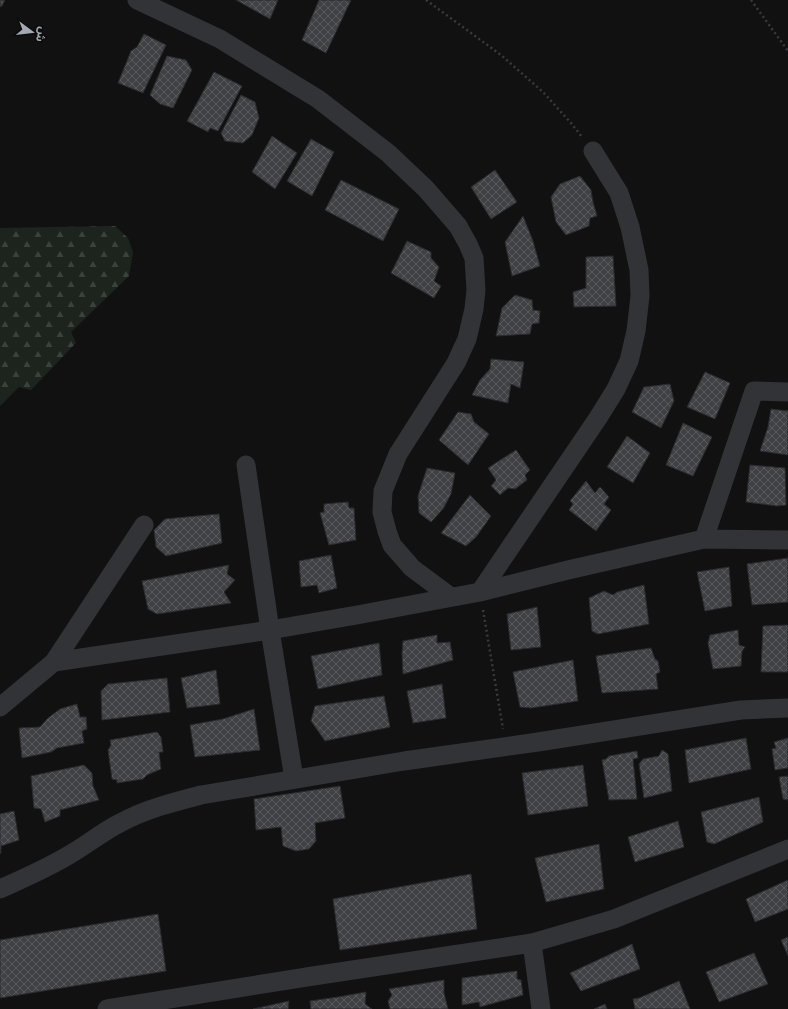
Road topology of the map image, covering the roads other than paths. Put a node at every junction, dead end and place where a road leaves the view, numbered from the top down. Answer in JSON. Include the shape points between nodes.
{"nodes":[{"id":1,"x":137,"y":0,"type":"edge"},
{"id":2,"x":594,"y":152,"type":"road end"},
{"id":3,"x":788,"y":392,"type":"edge"},
{"id":4,"x":246,"y":465,"type":"dead end"},
{"id":5,"x":144,"y":525,"type":"dead end"},
{"id":6,"x":704,"y":539,"type":"junction"},
{"id":7,"x":788,"y":540,"type":"edge"},
{"id":8,"x":480,"y":592,"type":"junction"},
{"id":9,"x":451,"y":597,"type":"junction"},
{"id":10,"x":270,"y":630,"type":"junction"},
{"id":11,"x":54,"y":662,"type":"junction"},
{"id":12,"x":0,"y":707,"type":"edge"},
{"id":13,"x":788,"y":708,"type":"edge"},
{"id":14,"x":294,"y":779,"type":"junction"},
{"id":15,"x":788,"y":849,"type":"edge"},
{"id":16,"x":0,"y":889,"type":"edge"},
{"id":17,"x":532,"y":943,"type":"junction"},
{"id":18,"x":107,"y":1009,"type":"edge"},
{"id":19,"x":541,"y":1009,"type":"edge"}],
"edges":[{"from":1,"to":9,"type":"street","via":[[220,38],[318,99],[388,153],[426,189],[458,226],[468,244],[474,258],[476,290],[467,339],[456,363],[398,454],[384,490],[382,512],[392,545],[412,568]]},
{"from":2,"to":8,"type":"street","via":[[619,193],[630,227],[639,270],[640,296],[636,332],[629,361],[598,418]]},
{"from":3,"to":6,"type":"street","via":[[754,391]]},
{"from":4,"to":10,"type":"street"},
{"from":5,"to":11,"type":"street"},
{"from":6,"to":7,"type":"street"},
{"from":6,"to":8,"type":"street"},
{"from":8,"to":9,"type":"street"},
{"from":9,"to":10,"type":"street"},
{"from":10,"to":11,"type":"street"},
{"from":10,"to":14,"type":"street"},
{"from":11,"to":12,"type":"street"},
{"from":13,"to":14,"type":"street","via":[[742,710]]},
{"from":14,"to":16,"type":"street","via":[[201,795],[144,812],[120,823],[37,873]]},
{"from":15,"to":17,"type":"street","via":[[614,919]]},
{"from":17,"to":18,"type":"street"},
{"from":17,"to":19,"type":"street"}]}
